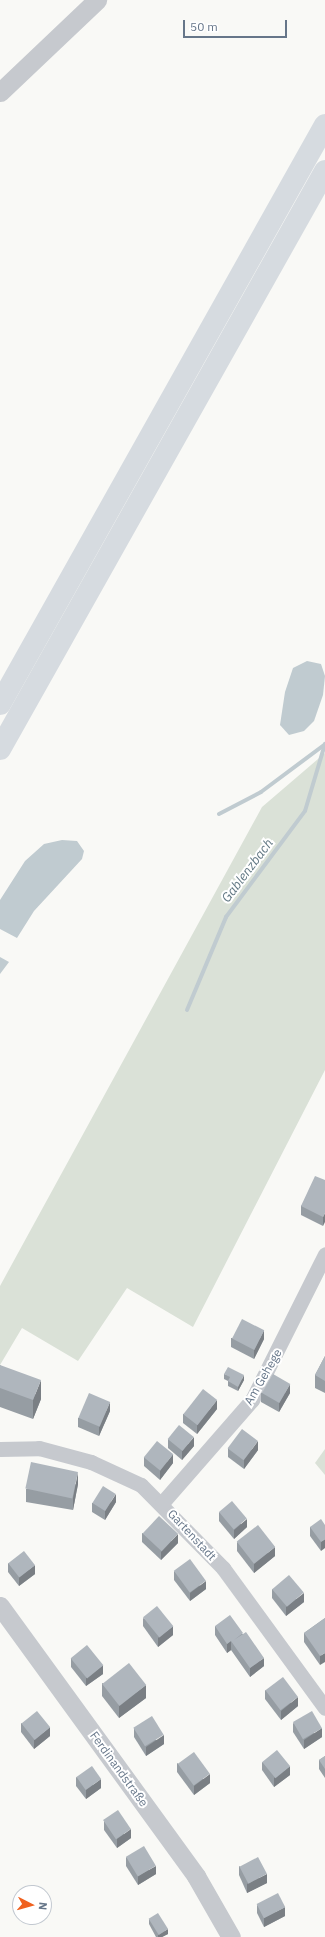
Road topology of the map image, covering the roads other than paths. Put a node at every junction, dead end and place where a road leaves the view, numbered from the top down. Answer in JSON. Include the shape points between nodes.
{"nodes":[{"id":1,"x":97,"y":0,"type":"edge"},
{"id":2,"x":0,"y":92,"type":"edge"},
{"id":3,"x":325,"y":125,"type":"edge"},
{"id":4,"x":325,"y":171,"type":"edge"},
{"id":5,"x":0,"y":704,"type":"edge"},
{"id":6,"x":0,"y":749,"type":"edge"},
{"id":7,"x":325,"y":1254,"type":"edge"},
{"id":8,"x":0,"y":1449,"type":"edge"},
{"id":9,"x":162,"y":1503,"type":"junction"},
{"id":10,"x":0,"y":1606,"type":"edge"},
{"id":11,"x":325,"y":1708,"type":"edge"},
{"id":12,"x":231,"y":1937,"type":"edge"}],
"edges":[{"from":1,"to":2,"type":"street"},
{"from":3,"to":5,"type":"highway"},
{"from":4,"to":6,"type":"highway"},
{"from":7,"to":9,"type":"street","name":"Am Gehege","via":[[252,1400]]},
{"from":8,"to":9,"type":"street","name":"Gartenstadt","via":[[39,1448],[91,1462],[141,1485]]},
{"from":9,"to":11,"type":"street","name":"Gartenstadt","via":[[223,1568]]},
{"from":10,"to":12,"type":"street","name":"Ferdinandstraße","via":[[196,1876]]}]}
